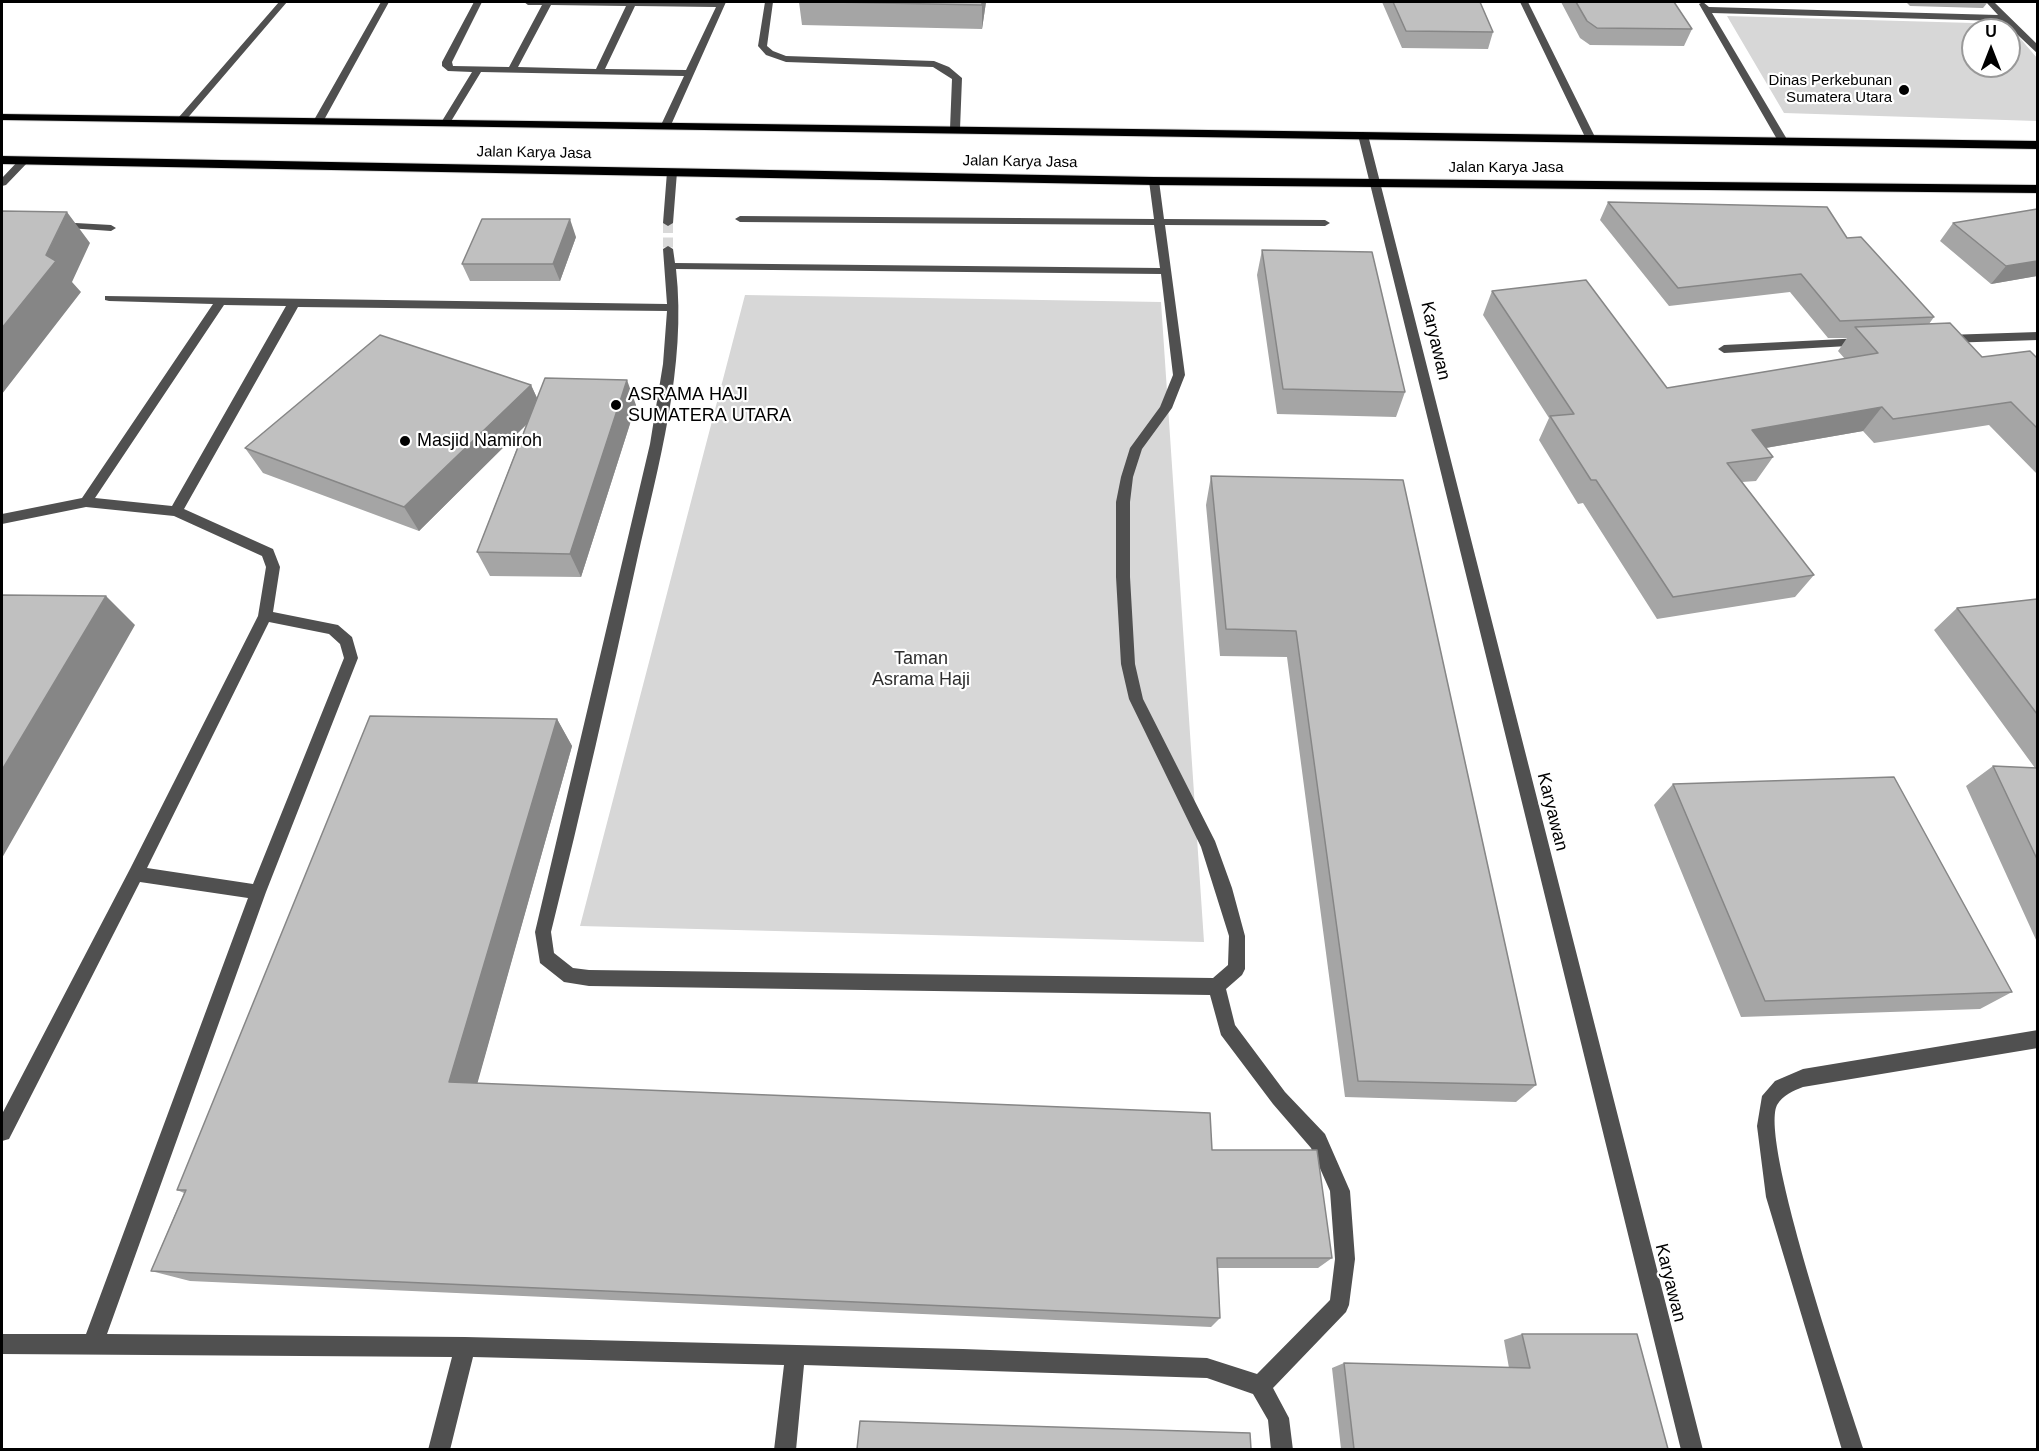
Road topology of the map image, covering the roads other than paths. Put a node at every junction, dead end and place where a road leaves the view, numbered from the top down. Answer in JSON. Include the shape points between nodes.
{"nodes":[{"id":1,"x":283,"y":2,"type":"edge"},
{"id":2,"x":385,"y":2,"type":"edge"},
{"id":3,"x":478,"y":2,"type":"edge"},
{"id":4,"x":528,"y":2,"type":"edge"},
{"id":5,"x":548,"y":2,"type":"edge"},
{"id":6,"x":769,"y":2,"type":"edge"},
{"id":7,"x":1524,"y":2,"type":"edge"},
{"id":8,"x":1990,"y":2,"type":"edge"},
{"id":9,"x":632,"y":3,"type":"edge"},
{"id":10,"x":722,"y":3,"type":"edge"},
{"id":11,"x":1704,"y":6,"type":"edge"},
{"id":12,"x":2006,"y":18,"type":"joint"},
{"id":13,"x":2021,"y":34,"type":"edge"},
{"id":14,"x":2037,"y":51,"type":"edge"},
{"id":15,"x":477,"y":70,"type":"junction"},
{"id":16,"x":512,"y":71,"type":"junction"},
{"id":17,"x":599,"y":72,"type":"junction"},
{"id":18,"x":690,"y":74,"type":"junction"},
{"id":19,"x":2,"y":117,"type":"edge"},
{"id":20,"x":182,"y":118,"type":"junction"},
{"id":21,"x":319,"y":120,"type":"junction"},
{"id":22,"x":447,"y":122,"type":"junction"},
{"id":23,"x":666,"y":125,"type":"junction"},
{"id":24,"x":955,"y":129,"type":"junction"},
{"id":25,"x":1363,"y":135,"type":"junction"},
{"id":26,"x":1592,"y":139,"type":"junction"},
{"id":27,"x":1783,"y":141,"type":"junction"},
{"id":28,"x":2037,"y":145,"type":"edge"},
{"id":29,"x":2,"y":160,"type":"edge"},
{"id":30,"x":24,"y":160,"type":"junction"},
{"id":31,"x":672,"y":172,"type":"junction"},
{"id":32,"x":1154,"y":181,"type":"junction"},
{"id":33,"x":2,"y":183,"type":"edge"},
{"id":34,"x":1376,"y":183,"type":"junction"},
{"id":35,"x":2037,"y":189,"type":"edge"},
{"id":36,"x":740,"y":219,"type":"dead end"},
{"id":37,"x":1159,"y":222,"type":"junction"},
{"id":38,"x":668,"y":223,"type":"tunnel mouth"},
{"id":39,"x":1325,"y":223,"type":"dead end"},
{"id":40,"x":46,"y":224,"type":"edge"},
{"id":41,"x":111,"y":228,"type":"dead end"},
{"id":42,"x":668,"y":249,"type":"tunnel mouth"},
{"id":43,"x":671,"y":266,"type":"junction"},
{"id":44,"x":1167,"y":271,"type":"junction"},
{"id":45,"x":109,"y":298,"type":"dead end"},
{"id":46,"x":220,"y":302,"type":"junction"},
{"id":47,"x":294,"y":303,"type":"junction"},
{"id":48,"x":673,"y":308,"type":"junction"},
{"id":49,"x":2037,"y":336,"type":"edge"},
{"id":50,"x":1937,"y":339,"type":"edge"},
{"id":51,"x":1870,"y":342,"type":"edge"},
{"id":52,"x":1724,"y":349,"type":"dead end"},
{"id":53,"x":86,"y":502,"type":"junction"},
{"id":54,"x":176,"y":512,"type":"junction"},
{"id":55,"x":2,"y":519,"type":"edge"},
{"id":56,"x":265,"y":616,"type":"junction"},
{"id":57,"x":136,"y":873,"type":"junction"},
{"id":58,"x":258,"y":892,"type":"junction"},
{"id":59,"x":1217,"y":986,"type":"junction"},
{"id":60,"x":2037,"y":1039,"type":"edge"},
{"id":61,"x":2,"y":1132,"type":"edge"},
{"id":62,"x":2,"y":1344,"type":"edge"},
{"id":63,"x":93,"y":1344,"type":"junction"},
{"id":64,"x":465,"y":1347,"type":"junction"},
{"id":65,"x":795,"y":1355,"type":"junction"},
{"id":66,"x":1260,"y":1386,"type":"junction"},
{"id":67,"x":439,"y":1449,"type":"edge"},
{"id":68,"x":785,"y":1449,"type":"edge"},
{"id":69,"x":1282,"y":1449,"type":"edge"},
{"id":70,"x":1692,"y":1449,"type":"edge"},
{"id":71,"x":1854,"y":1449,"type":"edge"}],
"edges":[{"from":1,"to":20,"type":"street"},
{"from":2,"to":21,"type":"street"},
{"from":3,"to":15,"type":"street","via":[[447,66],[453,70]]},
{"from":4,"to":5,"type":"street"},
{"from":5,"to":9,"type":"street"},
{"from":5,"to":16,"type":"street"},
{"from":6,"to":24,"type":"street","via":[[762,45],[774,56],[919,63],[946,69],[957,78]]},
{"from":7,"to":26,"type":"street"},
{"from":8,"to":12,"type":"street"},
{"from":9,"to":10,"type":"street"},
{"from":9,"to":17,"type":"street"},
{"from":10,"to":18,"type":"street"},
{"from":11,"to":12,"type":"street"},
{"from":11,"to":27,"type":"street"},
{"from":13,"to":14,"type":"street"},
{"from":15,"to":16,"type":"street"},
{"from":15,"to":22,"type":"street"},
{"from":16,"to":17,"type":"street"},
{"from":17,"to":18,"type":"street"},
{"from":18,"to":23,"type":"street"},
{"from":19,"to":20,"type":"highway","name":"Jalan Karya Jasa"},
{"from":20,"to":21,"type":"highway","name":"Jalan Karya Jasa"},
{"from":21,"to":22,"type":"highway","name":"Jalan Karya Jasa"},
{"from":22,"to":23,"type":"highway","name":"Jalan Karya Jasa"},
{"from":23,"to":24,"type":"highway","name":"Jalan Karya Jasa"},
{"from":24,"to":25,"type":"highway","name":"Jalan Karya Jasa"},
{"from":25,"to":26,"type":"highway","name":"Jalan Karya Jasa"},
{"from":25,"to":34,"type":"street","name":"Karyawan"},
{"from":26,"to":27,"type":"highway","name":"Jalan Karya Jasa"},
{"from":27,"to":28,"type":"highway","name":"Jalan Karya Jasa"},
{"from":29,"to":30,"type":"highway","name":"Jalan Karya Jasa"},
{"from":30,"to":31,"type":"highway","name":"Jalan Karya Jasa"},
{"from":30,"to":33,"type":"street"},
{"from":31,"to":32,"type":"highway","name":"Jalan Karya Jasa"},
{"from":31,"to":38,"type":"street"},
{"from":32,"to":34,"type":"highway","name":"Jalan Karya Jasa"},
{"from":32,"to":37,"type":"street"},
{"from":34,"to":35,"type":"highway","name":"Jalan Karya Jasa"},
{"from":34,"to":70,"type":"street","name":"Karyawan"},
{"from":36,"to":37,"type":"street"},
{"from":37,"to":39,"type":"street"},
{"from":37,"to":44,"type":"street"},
{"from":40,"to":41,"type":"street"},
{"from":42,"to":43,"type":"street"},
{"from":43,"to":44,"type":"street"},
{"from":43,"to":48,"type":"street"},
{"from":44,"to":59,"type":"street","via":[[1179,375],[1166,408],[1136,448],[1127,477],[1123,577],[1128,664],[1136,699],[1209,846],[1227,897],[1238,955],[1236,969]]},
{"from":45,"to":46,"type":"street"},
{"from":46,"to":47,"type":"street"},
{"from":46,"to":53,"type":"street"},
{"from":47,"to":48,"type":"street"},
{"from":47,"to":54,"type":"street"},
{"from":48,"to":59,"type":"street","via":[[672,350],[647,486],[584,771],[543,932],[546,957],[570,976],[589,978]]},
{"from":49,"to":50,"type":"street"},
{"from":51,"to":52,"type":"street"},
{"from":53,"to":54,"type":"street"},
{"from":53,"to":55,"type":"street"},
{"from":54,"to":56,"type":"street","via":[[268,553],[273,567]]},
{"from":56,"to":57,"type":"street"},
{"from":56,"to":58,"type":"street","via":[[333,629],[347,641],[351,658]]},
{"from":57,"to":58,"type":"street"},
{"from":57,"to":61,"type":"street"},
{"from":58,"to":63,"type":"street"},
{"from":59,"to":66,"type":"street","via":[[1227,1029],[1318,1142],[1340,1191],[1345,1259],[1339,1305]]},
{"from":60,"to":71,"type":"street","via":[[1803,1078],[1781,1087],[1768,1102],[1766,1126],[1776,1197]]},
{"from":62,"to":63,"type":"street"},
{"from":63,"to":64,"type":"street"},
{"from":64,"to":65,"type":"street"},
{"from":64,"to":67,"type":"street"},
{"from":65,"to":66,"type":"street","via":[[1207,1368]]},
{"from":65,"to":68,"type":"street"},
{"from":66,"to":69,"type":"street","via":[[1278,1418]]}]}
